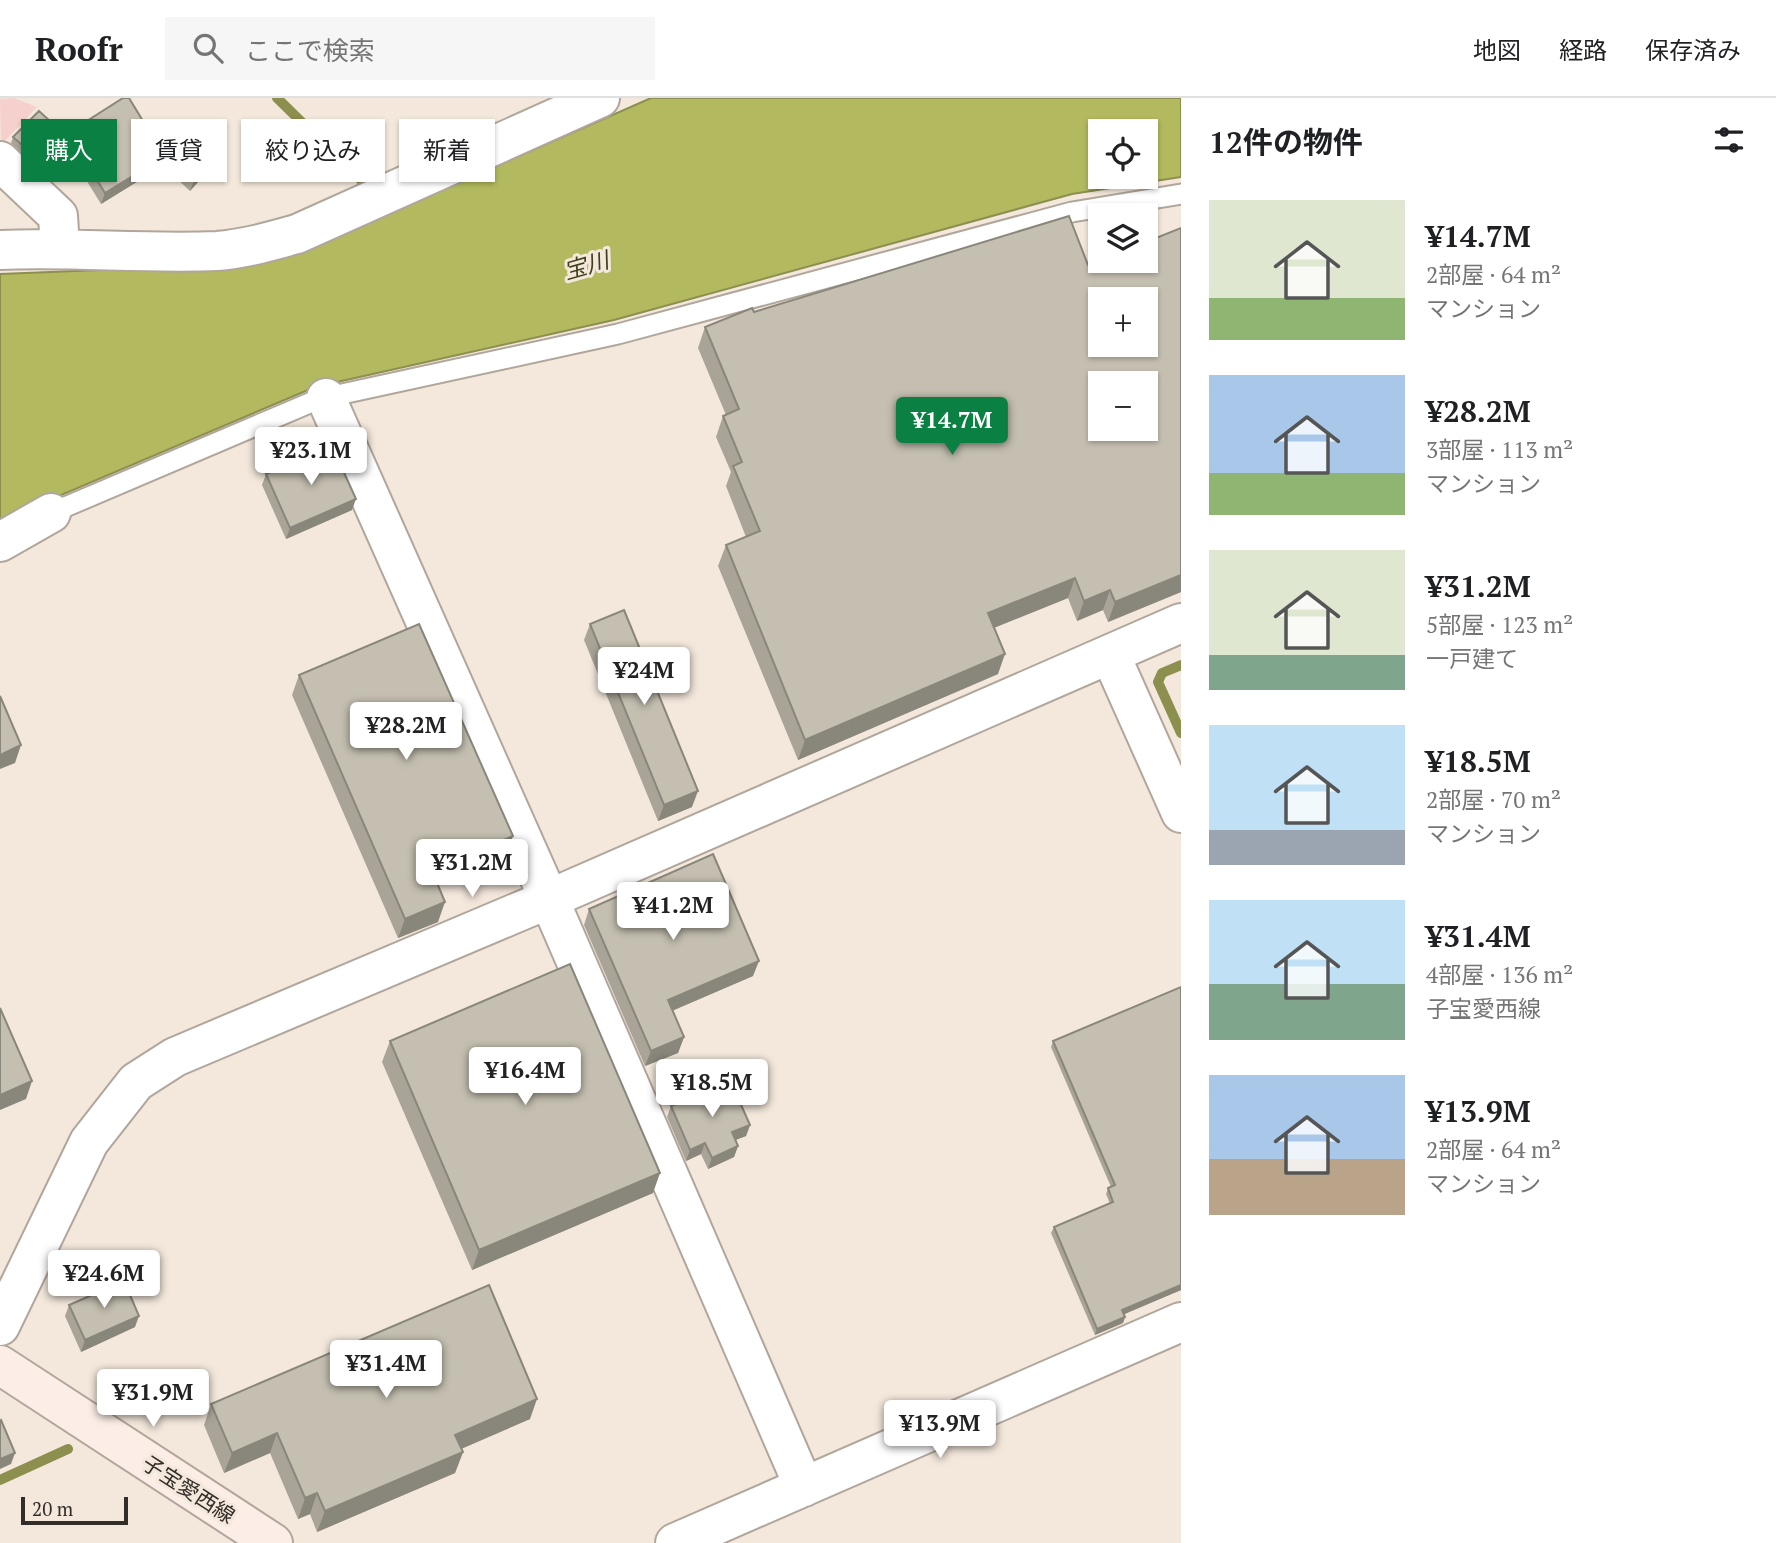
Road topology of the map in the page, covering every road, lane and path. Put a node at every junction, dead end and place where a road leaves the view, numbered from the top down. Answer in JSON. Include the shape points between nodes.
{"nodes":[{"id":1,"x":600,"y":98,"type":"edge"},
{"id":2,"x":0,"y":162,"type":"edge"},
{"id":3,"x":1181,"y":194,"type":"edge"},
{"id":4,"x":60,"y":248,"type":"junction"},
{"id":5,"x":0,"y":250,"type":"edge"},
{"id":6,"x":326,"y":398,"type":"junction"},
{"id":7,"x":51,"y":513,"type":"joint"},
{"id":8,"x":0,"y":542,"type":"edge"},
{"id":9,"x":1181,"y":623,"type":"edge"},
{"id":10,"x":1110,"y":654,"type":"junction"},
{"id":11,"x":1181,"y":813,"type":"edge"},
{"id":12,"x":549,"y":899,"type":"junction"},
{"id":13,"x":1181,"y":1322,"type":"edge"},
{"id":14,"x":0,"y":1326,"type":"edge"},
{"id":15,"x":0,"y":1365,"type":"edge"},
{"id":16,"x":804,"y":1487,"type":"junction"},
{"id":17,"x":273,"y":1543,"type":"edge"},
{"id":18,"x":675,"y":1543,"type":"edge"}],
"edges":[{"from":1,"to":4,"type":"street","via":[[297,234],[219,251]]},
{"from":2,"to":4,"type":"street","via":[[58,216]]},
{"from":3,"to":6,"type":"lane","via":[[1072,212],[618,334]]},
{"from":4,"to":5,"type":"street"},
{"from":6,"to":7,"type":"lane"},
{"from":6,"to":12,"type":"street"},
{"from":7,"to":8,"type":"street"},
{"from":9,"to":10,"type":"street"},
{"from":10,"to":11,"type":"street"},
{"from":10,"to":12,"type":"street"},
{"from":12,"to":14,"type":"street","via":[[175,1057],[136,1082],[89,1142]]},
{"from":12,"to":16,"type":"street"},
{"from":13,"to":16,"type":"street"},
{"from":15,"to":17,"type":"main road","name":"子宝愛西線"},
{"from":16,"to":18,"type":"street"}]}
